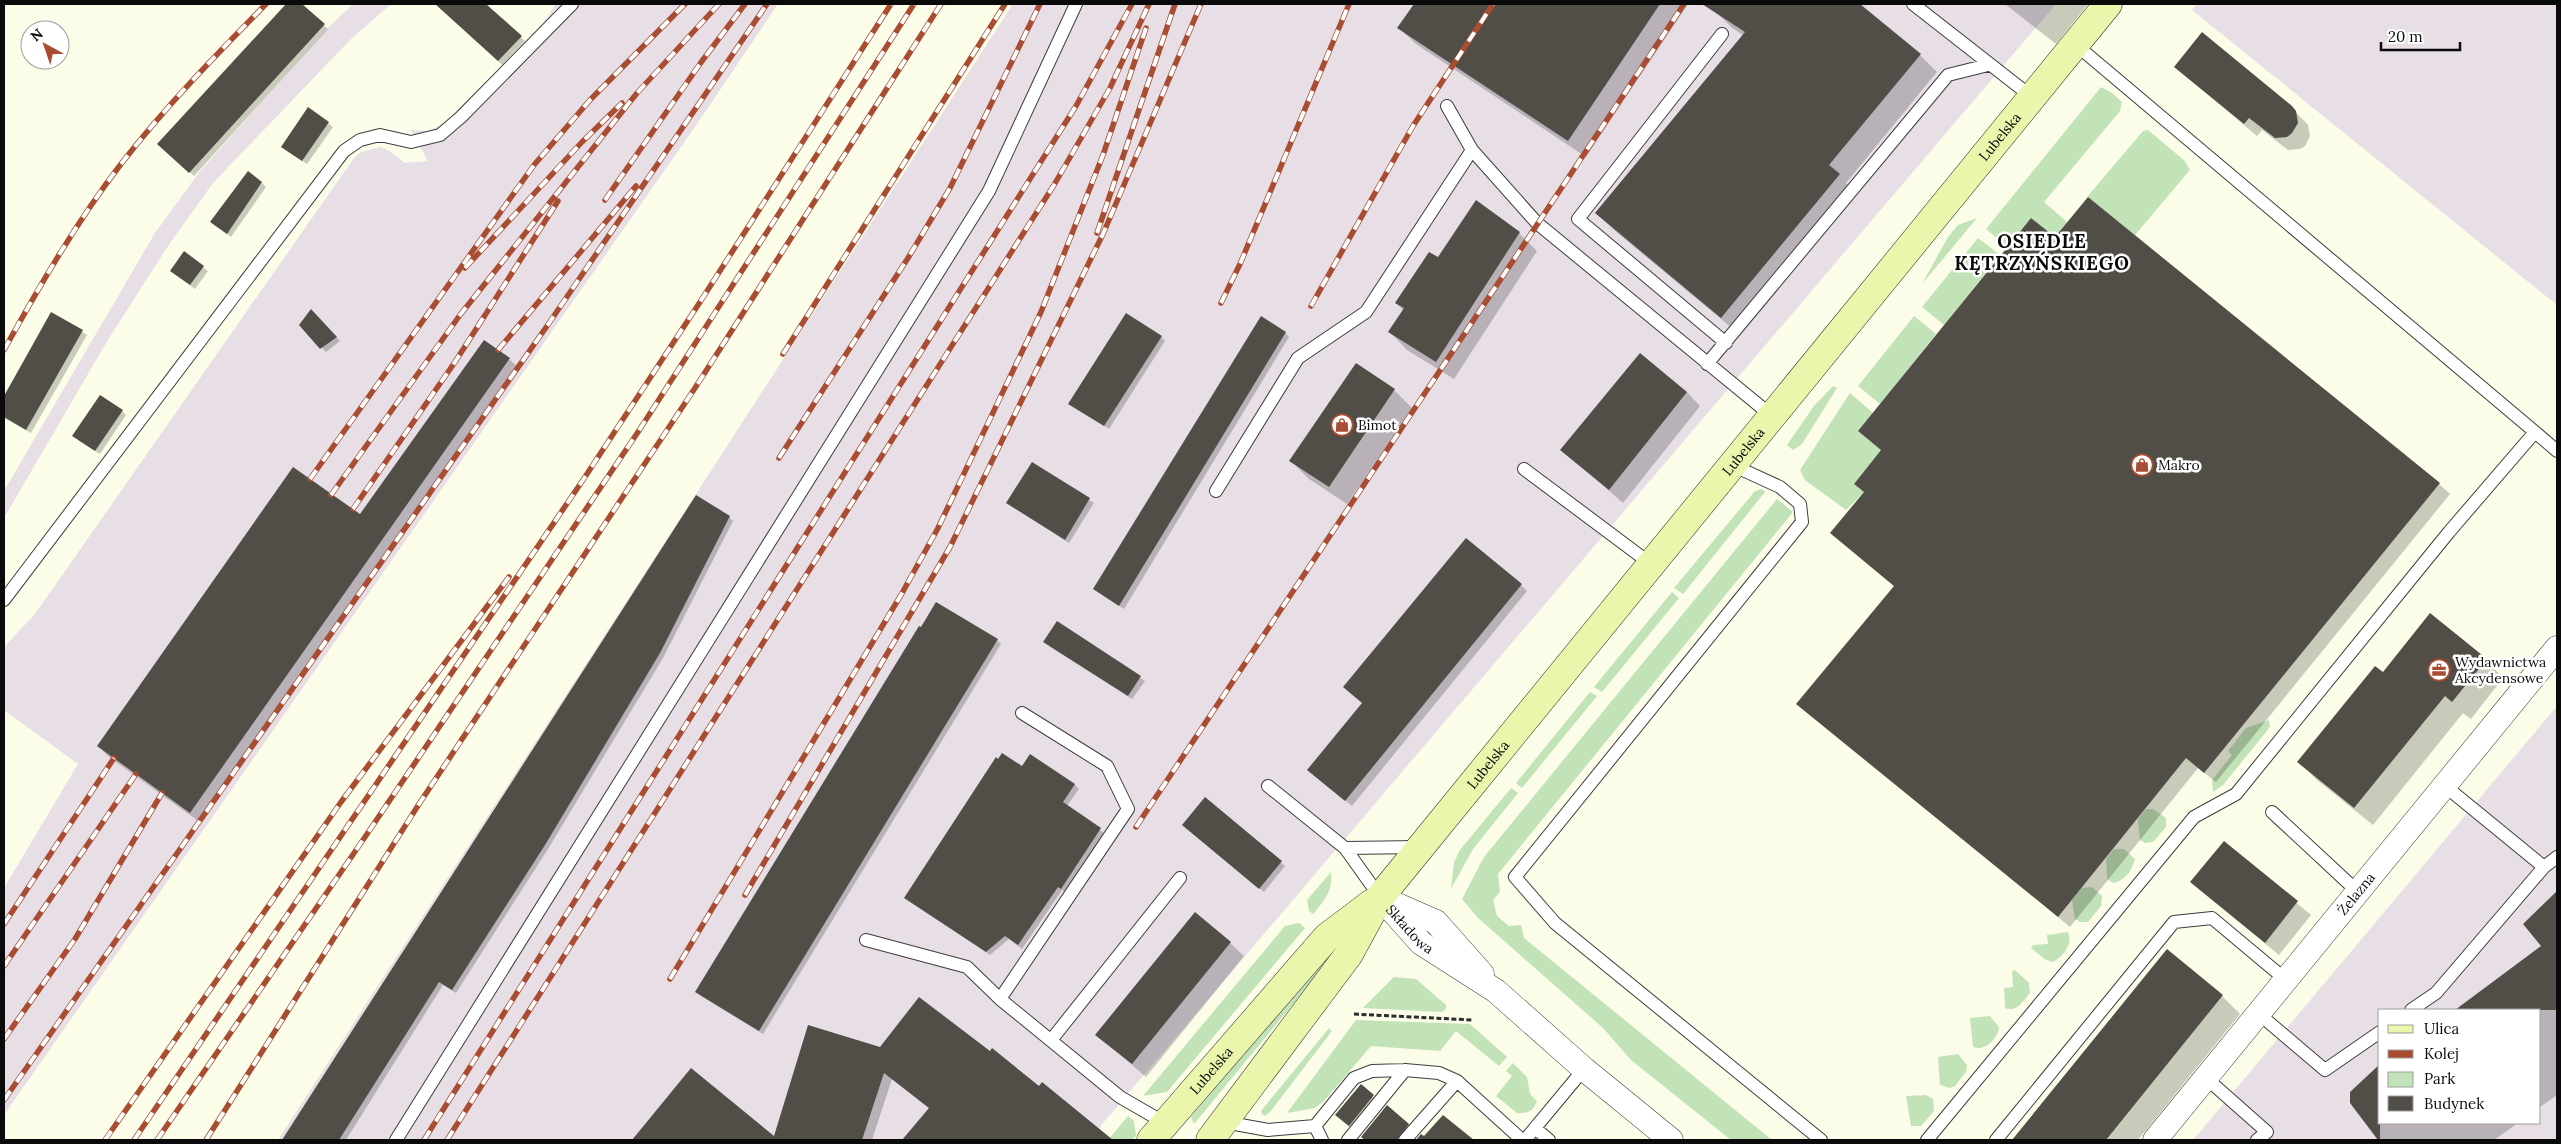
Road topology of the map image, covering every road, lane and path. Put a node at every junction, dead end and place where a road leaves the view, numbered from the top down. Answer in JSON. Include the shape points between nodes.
{"nodes":[{"id":1,"x":572,"y":4,"type":"edge"},
{"id":2,"x":1076,"y":4,"type":"edge"},
{"id":3,"x":1913,"y":4,"type":"edge"},
{"id":4,"x":2108,"y":4,"type":"edge"},
{"id":5,"x":1722,"y":34,"type":"dead end"},
{"id":6,"x":2075,"y":44,"type":"junction"},
{"id":7,"x":1988,"y":65,"type":"junction"},
{"id":8,"x":2032,"y":98,"type":"junction"},
{"id":9,"x":1447,"y":106,"type":"dead end"},
{"id":10,"x":1472,"y":150,"type":"junction"},
{"id":11,"x":1726,"y":343,"type":"junction"},
{"id":12,"x":1707,"y":364,"type":"junction"},
{"id":13,"x":1772,"y":416,"type":"junction"},
{"id":14,"x":2535,"y":432,"type":"junction"},
{"id":15,"x":2557,"y":451,"type":"edge"},
{"id":16,"x":1732,"y":465,"type":"junction"},
{"id":17,"x":1524,"y":469,"type":"dead end"},
{"id":18,"x":1216,"y":491,"type":"dead end"},
{"id":19,"x":1652,"y":564,"type":"junction"},
{"id":20,"x":4,"y":600,"type":"edge"},
{"id":21,"x":2557,"y":648,"type":"edge"},
{"id":22,"x":1022,"y":713,"type":"dead end"},
{"id":23,"x":1268,"y":786,"type":"dead end"},
{"id":24,"x":2445,"y":786,"type":"junction"},
{"id":25,"x":2272,"y":812,"type":"dead end"},
{"id":26,"x":1421,"y":846,"type":"junction"},
{"id":27,"x":1344,"y":848,"type":"junction"},
{"id":28,"x":2557,"y":857,"type":"edge"},
{"id":29,"x":2544,"y":867,"type":"junction"},
{"id":30,"x":1180,"y":878,"type":"dead end"},
{"id":31,"x":2358,"y":892,"type":"junction"},
{"id":32,"x":1380,"y":897,"type":"junction"},
{"id":33,"x":866,"y":940,"type":"dead end"},
{"id":34,"x":2286,"y":980,"type":"junction"},
{"id":35,"x":1000,"y":999,"type":"junction"},
{"id":36,"x":2412,"y":1009,"type":"edge"},
{"id":37,"x":1354,"y":1014,"type":"dead end"},
{"id":38,"x":2259,"y":1014,"type":"junction"},
{"id":39,"x":1472,"y":1020,"type":"dead end"},
{"id":40,"x":2378,"y":1033,"type":"edge"},
{"id":41,"x":1052,"y":1039,"type":"junction"},
{"id":42,"x":1584,"y":1069,"type":"junction"},
{"id":43,"x":1405,"y":1070,"type":"junction"},
{"id":44,"x":2206,"y":1078,"type":"junction"},
{"id":45,"x":1457,"y":1082,"type":"junction"},
{"id":46,"x":1315,"y":1126,"type":"junction"},
{"id":47,"x":1534,"y":1128,"type":"junction"},
{"id":48,"x":1217,"y":1131,"type":"edge"},
{"id":49,"x":1158,"y":1132,"type":"edge"},
{"id":50,"x":396,"y":1140,"type":"edge"},
{"id":51,"x":1322,"y":1140,"type":"edge"},
{"id":52,"x":1348,"y":1140,"type":"edge"},
{"id":53,"x":1405,"y":1140,"type":"edge"},
{"id":54,"x":1524,"y":1140,"type":"edge"},
{"id":55,"x":1549,"y":1140,"type":"edge"},
{"id":56,"x":1671,"y":1140,"type":"edge"},
{"id":57,"x":1821,"y":1140,"type":"edge"},
{"id":58,"x":1927,"y":1140,"type":"edge"},
{"id":59,"x":1996,"y":1140,"type":"edge"},
{"id":60,"x":2155,"y":1140,"type":"edge"},
{"id":61,"x":2257,"y":1140,"type":"edge"}],
"edges":[{"from":1,"to":20,"type":"lane","via":[[440,135],[411,142],[380,135],[360,140],[344,151]]},
{"from":2,"to":50,"type":"lane","via":[[989,191]]},
{"from":3,"to":7,"type":"lane"},
{"from":4,"to":6,"type":"street","name":"Lubelska"},
{"from":5,"to":11,"type":"lane","via":[[1578,219]]},
{"from":6,"to":8,"type":"street","name":"Lubelska"},
{"from":6,"to":14,"type":"lane"},
{"from":7,"to":8,"type":"lane"},
{"from":7,"to":11,"type":"lane","via":[[1948,75]]},
{"from":8,"to":13,"type":"street","name":"Lubelska"},
{"from":9,"to":10,"type":"lane"},
{"from":10,"to":12,"type":"lane","via":[[1537,223]]},
{"from":10,"to":18,"type":"lane","via":[[1366,312],[1298,358]]},
{"from":11,"to":12,"type":"lane"},
{"from":12,"to":13,"type":"lane"},
{"from":13,"to":16,"type":"street","name":"Lubelska"},
{"from":14,"to":15,"type":"lane"},
{"from":14,"to":58,"type":"lane","via":[[2449,532],[2236,794],[2194,817]]},
{"from":16,"to":19,"type":"street","name":"Lubelska"},
{"from":16,"to":57,"type":"lane","via":[[1780,487],[1800,504],[1802,522],[1515,877],[1555,923]]},
{"from":17,"to":19,"type":"lane"},
{"from":19,"to":26,"type":"street","name":"Lubelska"},
{"from":21,"to":24,"type":"street","name":"Żelazna"},
{"from":22,"to":35,"type":"lane","via":[[1107,766],[1128,809]]},
{"from":23,"to":27,"type":"lane"},
{"from":24,"to":29,"type":"lane"},
{"from":24,"to":31,"type":"street","name":"Żelazna"},
{"from":25,"to":31,"type":"lane"},
{"from":26,"to":27,"type":"lane"},
{"from":26,"to":32,"type":"street","name":"Lubelska"},
{"from":27,"to":32,"type":"lane"},
{"from":28,"to":29,"type":"lane"},
{"from":29,"to":36,"type":"lane","via":[[2436,993]]},
{"from":30,"to":41,"type":"lane"},
{"from":31,"to":34,"type":"street","name":"Żelazna"},
{"from":32,"to":42,"type":"street","name":"Składowa","via":[[1436,922],[1496,991]]},
{"from":32,"to":48,"type":"street","name":"Lubelska","via":[[1349,954]]},
{"from":32,"to":49,"type":"street","name":"Lubelska","via":[[1327,936]]},
{"from":33,"to":35,"type":"lane","via":[[967,967]]},
{"from":34,"to":38,"type":"street","name":"Żelazna"},
{"from":34,"to":59,"type":"lane","via":[[2212,918],[2174,922]]},
{"from":35,"to":41,"type":"lane"},
{"from":37,"to":39,"type":"path"},
{"from":38,"to":40,"type":"lane","via":[[2325,1070]]},
{"from":38,"to":44,"type":"street","name":"Żelazna"},
{"from":41,"to":49,"type":"lane"},
{"from":42,"to":47,"type":"lane"},
{"from":42,"to":56,"type":"street","name":"Składowa"},
{"from":43,"to":45,"type":"lane","via":[[1439,1073]]},
{"from":43,"to":46,"type":"lane","via":[[1372,1071],[1354,1078]]},
{"from":43,"to":52,"type":"lane"},
{"from":44,"to":60,"type":"street","name":"Żelazna"},
{"from":44,"to":61,"type":"lane","via":[[2267,1132]]},
{"from":45,"to":53,"type":"lane"},
{"from":45,"to":54,"type":"lane"},
{"from":46,"to":48,"type":"lane"},
{"from":46,"to":51,"type":"lane"},
{"from":47,"to":54,"type":"lane"},
{"from":47,"to":55,"type":"lane"}]}
